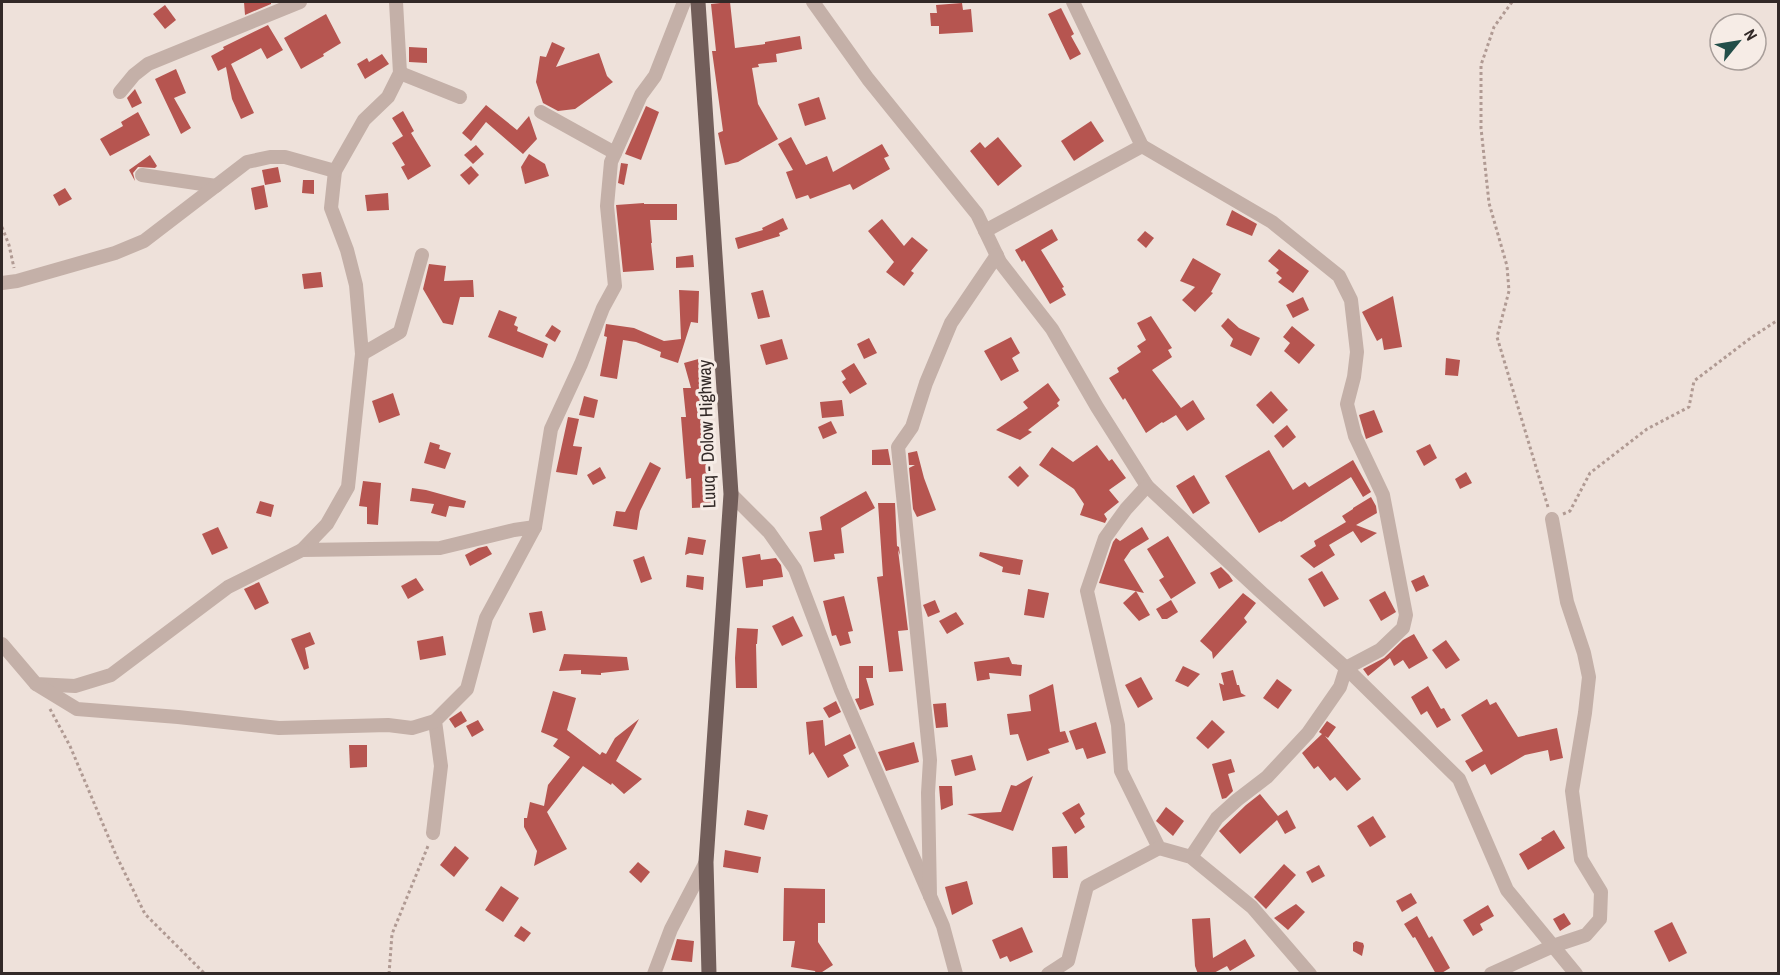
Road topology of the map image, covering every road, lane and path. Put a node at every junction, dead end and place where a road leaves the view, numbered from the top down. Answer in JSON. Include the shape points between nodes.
{"nodes":[{"id":1,"x":300,"y":2,"type":"edge"},
{"id":2,"x":396,"y":2,"type":"edge"},
{"id":3,"x":684,"y":2,"type":"edge"},
{"id":4,"x":698,"y":2,"type":"edge"},
{"id":5,"x":813,"y":2,"type":"edge"},
{"id":6,"x":1073,"y":2,"type":"edge"},
{"id":7,"x":1512,"y":2,"type":"edge"},
{"id":8,"x":400,"y":73,"type":"junction"},
{"id":9,"x":120,"y":92,"type":"dead end"},
{"id":10,"x":460,"y":97,"type":"dead end"},
{"id":11,"x":541,"y":112,"type":"dead end"},
{"id":12,"x":1142,"y":146,"type":"junction"},
{"id":13,"x":615,"y":153,"type":"junction"},
{"id":14,"x":335,"y":171,"type":"junction"},
{"id":15,"x":142,"y":175,"type":"dead end"},
{"id":16,"x":216,"y":186,"type":"junction"},
{"id":17,"x":2,"y":227,"type":"edge"},
{"id":18,"x":985,"y":231,"type":"junction"},
{"id":19,"x":422,"y":255,"type":"dead end"},
{"id":20,"x":997,"y":255,"type":"junction"},
{"id":21,"x":17,"y":281,"type":"junction"},
{"id":22,"x":2,"y":283,"type":"edge"},
{"id":23,"x":1779,"y":320,"type":"edge"},
{"id":24,"x":362,"y":354,"type":"junction"},
{"id":25,"x":1146,"y":486,"type":"junction"},
{"id":26,"x":731,"y":494,"type":"junction"},
{"id":27,"x":1552,"y":519,"type":"junction"},
{"id":28,"x":535,"y":527,"type":"junction"},
{"id":29,"x":302,"y":550,"type":"junction"},
{"id":30,"x":2,"y":644,"type":"edge"},
{"id":31,"x":1346,"y":668,"type":"junction"},
{"id":32,"x":36,"y":684,"type":"junction"},
{"id":33,"x":435,"y":722,"type":"junction"},
{"id":34,"x":433,"y":833,"type":"joint"},
{"id":35,"x":1158,"y":848,"type":"junction"},
{"id":36,"x":1191,"y":857,"type":"junction"},
{"id":37,"x":706,"y":862,"type":"junction"},
{"id":38,"x":930,"y":896,"type":"junction"},
{"id":39,"x":1553,"y":946,"type":"junction"},
{"id":40,"x":1067,"y":968,"type":"edge"},
{"id":41,"x":205,"y":974,"type":"edge"},
{"id":42,"x":389,"y":974,"type":"edge"},
{"id":43,"x":654,"y":974,"type":"edge"},
{"id":44,"x":709,"y":974,"type":"edge"},
{"id":45,"x":956,"y":974,"type":"edge"},
{"id":46,"x":1048,"y":974,"type":"edge"},
{"id":47,"x":1310,"y":974,"type":"edge"},
{"id":48,"x":1491,"y":974,"type":"edge"},
{"id":49,"x":1576,"y":974,"type":"edge"}],
"edges":[{"from":1,"to":9,"type":"street","via":[[148,64]]},
{"from":2,"to":8,"type":"street"},
{"from":3,"to":13,"type":"street","via":[[655,76],[641,95]]},
{"from":4,"to":26,"type":"main road","name":"Luuq - Dolow Highway"},
{"from":5,"to":18,"type":"street","via":[[868,79],[977,214]]},
{"from":6,"to":12,"type":"street"},
{"from":7,"to":27,"type":"path","via":[[1494,27],[1481,65],[1481,128],[1489,203],[1507,266],[1509,291],[1497,336]]},
{"from":8,"to":10,"type":"street"},
{"from":8,"to":14,"type":"street","via":[[388,97],[364,120]]},
{"from":11,"to":13,"type":"street"},
{"from":12,"to":18,"type":"street"},
{"from":12,"to":31,"type":"street","via":[[1272,222],[1339,276],[1351,300],[1357,352],[1347,404],[1355,436],[1383,495],[1406,615],[1403,628],[1380,650]]},
{"from":13,"to":28,"type":"street","via":[[606,206],[615,286],[551,429]]},
{"from":14,"to":16,"type":"street","via":[[285,157],[270,158],[248,162]]},
{"from":14,"to":24,"type":"street","via":[[331,208],[356,285]]},
{"from":15,"to":16,"type":"street"},
{"from":16,"to":21,"type":"street","via":[[144,241]]},
{"from":17,"to":21,"type":"path"},
{"from":18,"to":20,"type":"street"},
{"from":19,"to":24,"type":"street","via":[[399,332]]},
{"from":20,"to":25,"type":"street","via":[[1052,329]]},
{"from":20,"to":38,"type":"street","via":[[951,323],[912,427],[898,447],[930,760]]},
{"from":21,"to":22,"type":"street"},
{"from":23,"to":27,"type":"path","via":[[1694,381],[1689,407],[1647,429],[1590,473],[1570,511]]},
{"from":24,"to":29,"type":"street","via":[[348,487],[327,524]]},
{"from":25,"to":31,"type":"street"},
{"from":25,"to":35,"type":"street","via":[[1105,538],[1087,591],[1118,725],[1121,771]]},
{"from":26,"to":37,"type":"main road","name":"Luuq - Dolow Highway"},
{"from":26,"to":38,"type":"street","via":[[769,532],[795,569],[841,690]]},
{"from":27,"to":39,"type":"street","via":[[1567,602],[1589,677],[1572,791],[1581,859],[1601,892],[1600,919],[1586,935]]},
{"from":28,"to":29,"type":"street","via":[[440,549]]},
{"from":28,"to":33,"type":"street","via":[[486,618],[467,689]]},
{"from":29,"to":32,"type":"street","via":[[228,587],[111,675],[75,686]]},
{"from":30,"to":32,"type":"street"},
{"from":31,"to":36,"type":"street","via":[[1340,687],[1308,733],[1267,777],[1217,818]]},
{"from":31,"to":39,"type":"street","via":[[1459,779],[1507,890]]},
{"from":32,"to":33,"type":"street","via":[[77,709],[279,728],[412,728]]},
{"from":32,"to":41,"type":"path","via":[[70,746],[145,914]]},
{"from":33,"to":34,"type":"street","via":[[441,766]]},
{"from":34,"to":42,"type":"path","via":[[392,934]]},
{"from":35,"to":36,"type":"street"},
{"from":35,"to":40,"type":"street","via":[[1087,886]]},
{"from":36,"to":47,"type":"street","via":[[1252,907]]},
{"from":37,"to":43,"type":"street","via":[[671,929]]},
{"from":37,"to":44,"type":"main road","name":"Luuq - Dolow Highway"},
{"from":38,"to":45,"type":"street"},
{"from":39,"to":48,"type":"street"},
{"from":39,"to":49,"type":"street"},
{"from":40,"to":46,"type":"street"}]}
